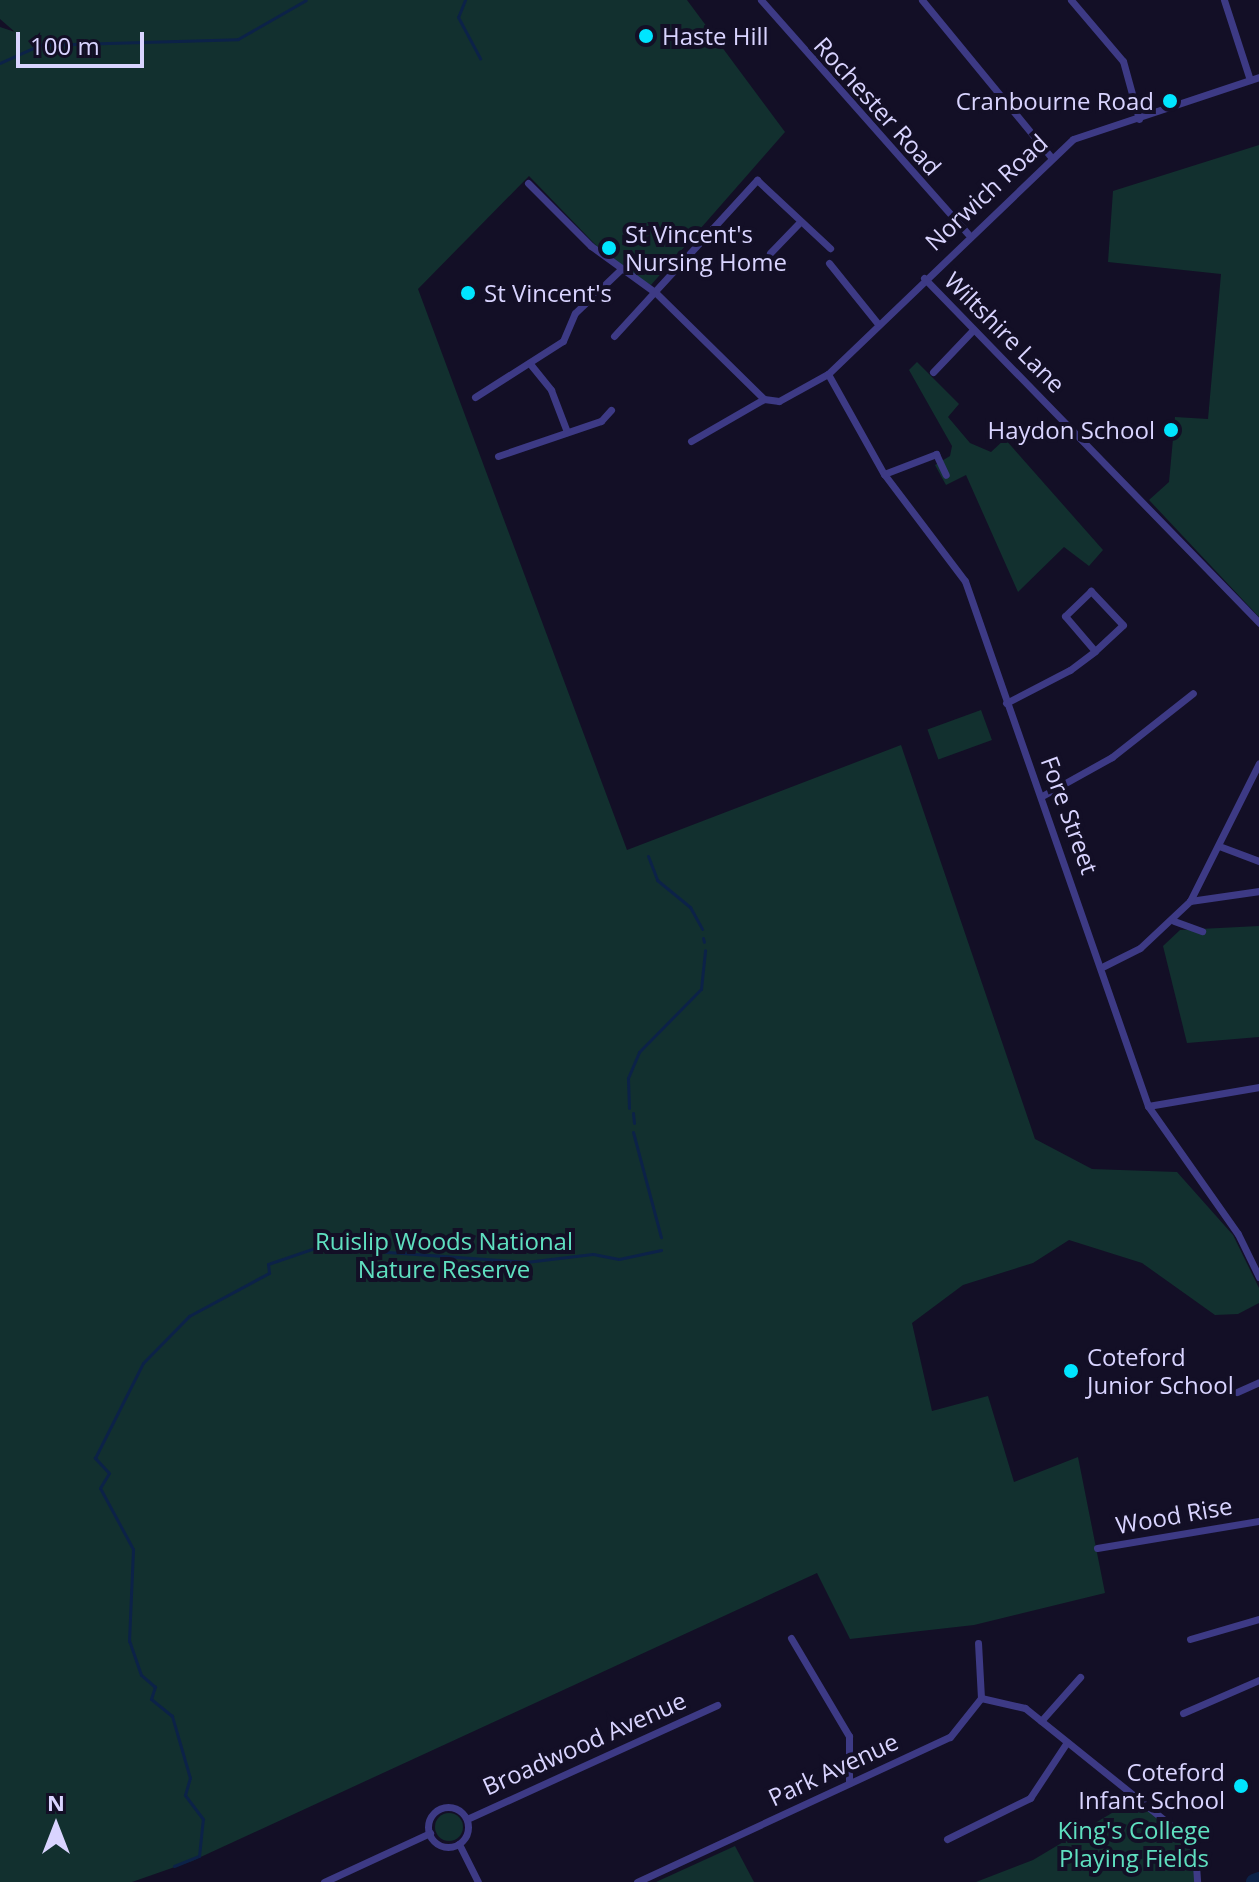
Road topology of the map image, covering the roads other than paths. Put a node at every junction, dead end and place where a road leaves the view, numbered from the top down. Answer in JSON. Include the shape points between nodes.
{"nodes":[{"id":1,"x":922,"y":0,"type":"edge"},
{"id":2,"x":1071,"y":0,"type":"edge"},
{"id":3,"x":1224,"y":0,"type":"edge"},
{"id":4,"x":760,"y":2,"type":"edge"},
{"id":5,"x":1259,"y":77,"type":"edge"},
{"id":6,"x":1250,"y":80,"type":"junction"},
{"id":7,"x":1139,"y":119,"type":"junction"},
{"id":8,"x":1051,"y":157,"type":"junction"},
{"id":9,"x":528,"y":183,"type":"dead end"},
{"id":10,"x":799,"y":223,"type":"junction"},
{"id":11,"x":968,"y":234,"type":"junction"},
{"id":12,"x":830,"y":248,"type":"dead end"},
{"id":13,"x":770,"y":253,"type":"dead end"},
{"id":14,"x":829,"y":263,"type":"dead end"},
{"id":15,"x":620,"y":270,"type":"junction"},
{"id":16,"x":924,"y":278,"type":"junction"},
{"id":17,"x":656,"y":293,"type":"junction"},
{"id":18,"x":878,"y":324,"type":"junction"},
{"id":19,"x":973,"y":330,"type":"junction"},
{"id":20,"x":614,"y":336,"type":"dead end"},
{"id":21,"x":531,"y":365,"type":"junction"},
{"id":22,"x":933,"y":372,"type":"dead end"},
{"id":23,"x":828,"y":374,"type":"junction"},
{"id":24,"x":475,"y":397,"type":"dead end"},
{"id":25,"x":764,"y":399,"type":"junction"},
{"id":26,"x":611,"y":410,"type":"dead end"},
{"id":27,"x":567,"y":432,"type":"junction"},
{"id":28,"x":691,"y":441,"type":"dead end"},
{"id":29,"x":498,"y":456,"type":"dead end"},
{"id":30,"x":884,"y":474,"type":"junction"},
{"id":31,"x":946,"y":475,"type":"dead end"},
{"id":32,"x":1259,"y":623,"type":"edge"},
{"id":33,"x":1095,"y":651,"type":"junction"},
{"id":34,"x":1193,"y":693,"type":"dead end"},
{"id":35,"x":1006,"y":703,"type":"junction"},
{"id":36,"x":1259,"y":763,"type":"edge"},
{"id":37,"x":1042,"y":796,"type":"junction"},
{"id":38,"x":1219,"y":846,"type":"junction"},
{"id":39,"x":1259,"y":861,"type":"edge"},
{"id":40,"x":1259,"y":891,"type":"edge"},
{"id":41,"x":1190,"y":901,"type":"junction"},
{"id":42,"x":1174,"y":921,"type":"junction"},
{"id":43,"x":1202,"y":931,"type":"dead end"},
{"id":44,"x":1104,"y":966,"type":"junction"},
{"id":45,"x":1259,"y":1087,"type":"edge"},
{"id":46,"x":1148,"y":1106,"type":"junction"},
{"id":47,"x":1259,"y":1277,"type":"edge"},
{"id":48,"x":1259,"y":1382,"type":"edge"},
{"id":49,"x":1237,"y":1392,"type":"dead end"},
{"id":50,"x":1259,"y":1521,"type":"edge"},
{"id":51,"x":1097,"y":1548,"type":"dead end"},
{"id":52,"x":1259,"y":1619,"type":"edge"},
{"id":53,"x":791,"y":1638,"type":"dead end"},
{"id":54,"x":1190,"y":1639,"type":"dead end"},
{"id":55,"x":978,"y":1643,"type":"dead end"},
{"id":56,"x":1080,"y":1677,"type":"dead end"},
{"id":57,"x":1259,"y":1680,"type":"edge"},
{"id":58,"x":981,"y":1698,"type":"junction"},
{"id":59,"x":717,"y":1705,"type":"dead end"},
{"id":60,"x":1183,"y":1713,"type":"dead end"},
{"id":61,"x":1041,"y":1721,"type":"junction"},
{"id":62,"x":1067,"y":1742,"type":"junction"},
{"id":63,"x":849,"y":1783,"type":"junction"},
{"id":64,"x":467,"y":1819,"type":"junction"},
{"id":65,"x":430,"y":1833,"type":"junction"},
{"id":66,"x":947,"y":1839,"type":"dead end"},
{"id":67,"x":459,"y":1844,"type":"junction"},
{"id":68,"x":324,"y":1882,"type":"edge"},
{"id":69,"x":478,"y":1882,"type":"edge"},
{"id":70,"x":637,"y":1882,"type":"edge"},
{"id":71,"x":1197,"y":1882,"type":"edge"}],
"edges":[{"from":1,"to":8,"type":"street"},
{"from":2,"to":7,"type":"street","via":[[1123,61]]},
{"from":3,"to":6,"type":"street"},
{"from":4,"to":11,"type":"street","name":"Rochester Road"},
{"from":5,"to":6,"type":"street","name":"Norwich Road"},
{"from":6,"to":7,"type":"street","name":"Norwich Road"},
{"from":7,"to":8,"type":"street","name":"Norwich Road","via":[[1073,139]]},
{"from":8,"to":11,"type":"street","name":"Norwich Road"},
{"from":9,"to":15,"type":"street"},
{"from":10,"to":12,"type":"street"},
{"from":10,"to":13,"type":"street"},
{"from":10,"to":17,"type":"street","via":[[757,180]]},
{"from":11,"to":16,"type":"street","name":"Norwich Road"},
{"from":14,"to":18,"type":"street"},
{"from":15,"to":17,"type":"street"},
{"from":15,"to":21,"type":"street","via":[[575,313],[563,341]]},
{"from":16,"to":18,"type":"street","name":"Wiltshire Lane"},
{"from":16,"to":19,"type":"street","name":"Wiltshire Lane"},
{"from":17,"to":20,"type":"street"},
{"from":17,"to":25,"type":"street"},
{"from":18,"to":23,"type":"street","name":"Wiltshire Lane"},
{"from":19,"to":22,"type":"street"},
{"from":19,"to":32,"type":"street","name":"Wiltshire Lane"},
{"from":21,"to":24,"type":"street"},
{"from":21,"to":27,"type":"street","via":[[551,390]]},
{"from":23,"to":25,"type":"street","name":"Wiltshire Lane","via":[[784,400]]},
{"from":23,"to":30,"type":"street","name":"Fore Street"},
{"from":25,"to":28,"type":"street","name":"Wiltshire Lane"},
{"from":26,"to":27,"type":"street","via":[[601,421]]},
{"from":27,"to":29,"type":"street"},
{"from":30,"to":31,"type":"street","via":[[936,454]]},
{"from":30,"to":35,"type":"street","name":"Fore Street","via":[[965,581]]},
{"from":33,"to":33,"type":"street","via":[[1065,616],[1091,591],[1123,625]]},
{"from":33,"to":35,"type":"street"},
{"from":34,"to":37,"type":"street","via":[[1142,737]]},
{"from":35,"to":37,"type":"street","name":"Fore Street"},
{"from":36,"to":38,"type":"street"},
{"from":37,"to":44,"type":"street","name":"Fore Street"},
{"from":38,"to":39,"type":"street"},
{"from":38,"to":41,"type":"street"},
{"from":40,"to":41,"type":"street"},
{"from":41,"to":42,"type":"street"},
{"from":42,"to":43,"type":"street"},
{"from":42,"to":44,"type":"street"},
{"from":44,"to":46,"type":"street","name":"Fore Street"},
{"from":45,"to":46,"type":"street"},
{"from":46,"to":47,"type":"street","name":"Fore Street","via":[[1238,1234]]},
{"from":48,"to":49,"type":"street"},
{"from":50,"to":51,"type":"street","name":"Wood Rise"},
{"from":52,"to":54,"type":"street"},
{"from":53,"to":63,"type":"street","via":[[849,1736]]},
{"from":55,"to":58,"type":"street"},
{"from":56,"to":61,"type":"street"},
{"from":57,"to":60,"type":"street"},
{"from":58,"to":61,"type":"street","via":[[998,1698]]},
{"from":58,"to":63,"type":"street","name":"Park Avenue","via":[[950,1737]]},
{"from":59,"to":64,"type":"street","name":"Broadwood Avenue"},
{"from":61,"to":62,"type":"street"},
{"from":62,"to":66,"type":"street","via":[[1030,1798]]},
{"from":62,"to":71,"type":"street","via":[[1192,1844]]},
{"from":63,"to":70,"type":"street","name":"Park Avenue"},
{"from":64,"to":65,"type":"street","via":[[455,1808],[441,1808],[431,1818]]},
{"from":64,"to":67,"type":"street"},
{"from":65,"to":67,"type":"street","via":[[444,1846]]},
{"from":65,"to":68,"type":"street"},
{"from":67,"to":69,"type":"street"}]}
